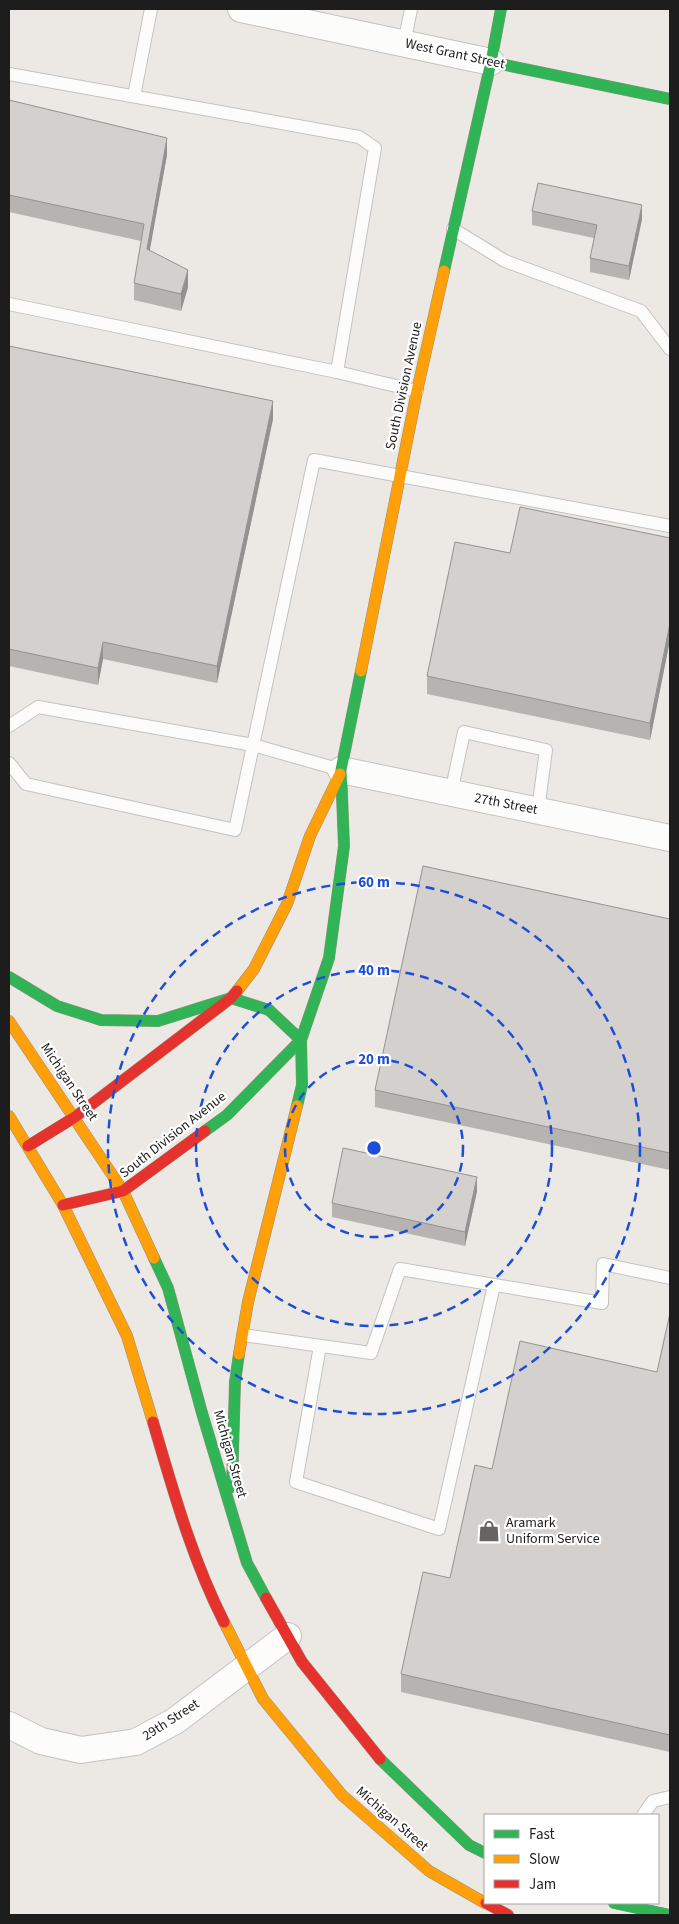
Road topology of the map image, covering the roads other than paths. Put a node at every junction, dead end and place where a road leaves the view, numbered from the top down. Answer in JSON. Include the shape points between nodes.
{"nodes":[{"id":1,"x":150,"y":9,"type":"edge"},
{"id":2,"x":241,"y":9,"type":"edge"},
{"id":3,"x":411,"y":9,"type":"edge"},
{"id":4,"x":501,"y":9,"type":"edge"},
{"id":5,"x":282,"y":13,"type":"edge"},
{"id":6,"x":404,"y":44,"type":"junction"},
{"id":7,"x":492,"y":62,"type":"junction"},
{"id":8,"x":9,"y":74,"type":"edge"},
{"id":9,"x":134,"y":96,"type":"junction"},
{"id":10,"x":670,"y":99,"type":"edge"},
{"id":11,"x":453,"y":230,"type":"junction"},
{"id":12,"x":9,"y":304,"type":"edge"},
{"id":13,"x":670,"y":349,"type":"edge"},
{"id":14,"x":337,"y":372,"type":"junction"},
{"id":15,"x":417,"y":391,"type":"junction"},
{"id":16,"x":400,"y":476,"type":"junction"},
{"id":17,"x":670,"y":526,"type":"edge"},
{"id":18,"x":9,"y":726,"type":"edge"},
{"id":19,"x":253,"y":745,"type":"junction"},
{"id":20,"x":9,"y":763,"type":"edge"},
{"id":21,"x":342,"y":770,"type":"junction"},
{"id":22,"x":451,"y":793,"type":"junction"},
{"id":23,"x":538,"y":810,"type":"junction"},
{"id":24,"x":670,"y":838,"type":"edge"},
{"id":25,"x":9,"y":977,"type":"edge"},
{"id":26,"x":231,"y":998,"type":"junction"},
{"id":27,"x":9,"y":1021,"type":"edge"},
{"id":28,"x":301,"y":1040,"type":"junction"},
{"id":29,"x":9,"y":1116,"type":"edge"},
{"id":30,"x":74,"y":1117,"type":"junction"},
{"id":31,"x":28,"y":1146,"type":"junction"},
{"id":32,"x":124,"y":1192,"type":"junction"},
{"id":33,"x":63,"y":1205,"type":"junction"},
{"id":34,"x":670,"y":1278,"type":"edge"},
{"id":35,"x":494,"y":1285,"type":"junction"},
{"id":36,"x":243,"y":1334,"type":"junction"},
{"id":37,"x":320,"y":1346,"type":"junction"},
{"id":38,"x":231,"y":1511,"type":"junction"},
{"id":39,"x":288,"y":1636,"type":"junction"},
{"id":40,"x":246,"y":1666,"type":"junction"},
{"id":41,"x":9,"y":1725,"type":"edge"},
{"id":42,"x":670,"y":1797,"type":"edge"},
{"id":43,"x":644,"y":1814,"type":"edge"},
{"id":44,"x":484,"y":1852,"type":"edge"},
{"id":45,"x":484,"y":1902,"type":"edge"},
{"id":46,"x":487,"y":1904,"type":"edge"},
{"id":47,"x":619,"y":1904,"type":"edge"},
{"id":48,"x":508,"y":1915,"type":"edge"},
{"id":49,"x":670,"y":1915,"type":"edge"}],
"edges":[{"from":1,"to":9,"type":"lane"},
{"from":2,"to":5,"type":"street","name":"West Grant Street"},
{"from":3,"to":6,"type":"lane"},
{"from":4,"to":7,"type":"main road","name":"South Division Avenue"},
{"from":5,"to":6,"type":"street","name":"West Grant Street"},
{"from":6,"to":7,"type":"street","name":"West Grant Street"},
{"from":7,"to":10,"type":"main road","name":"West Grant Street"},
{"from":7,"to":11,"type":"main road","name":"South Division Avenue"},
{"from":8,"to":9,"type":"lane"},
{"from":9,"to":14,"type":"lane","via":[[359,136],[375,148]]},
{"from":11,"to":13,"type":"lane","via":[[505,261],[641,311]]},
{"from":11,"to":15,"type":"main road","name":"South Division Avenue"},
{"from":12,"to":14,"type":"lane"},
{"from":14,"to":15,"type":"lane"},
{"from":15,"to":16,"type":"main road","name":"South Division Avenue"},
{"from":16,"to":17,"type":"lane"},
{"from":16,"to":19,"type":"lane","via":[[314,460]]},
{"from":16,"to":21,"type":"main road","name":"South Division Avenue"},
{"from":18,"to":19,"type":"lane","via":[[38,707]]},
{"from":19,"to":20,"type":"lane","via":[[235,830],[26,784]]},
{"from":19,"to":21,"type":"lane"},
{"from":21,"to":22,"type":"street","name":"27th Street"},
{"from":21,"to":26,"type":"main road","name":"South Division Avenue","via":[[310,836],[287,904],[254,969]]},
{"from":21,"to":28,"type":"main road","name":"South Division Avenue","via":[[344,846],[330,958]]},
{"from":22,"to":23,"type":"street","name":"27th Street"},
{"from":22,"to":23,"type":"lane","via":[[464,732],[546,750]]},
{"from":23,"to":24,"type":"street","name":"27th Street"},
{"from":25,"to":26,"type":"main road","via":[[57,1006],[101,1020],[158,1021]]},
{"from":26,"to":28,"type":"main road","via":[[269,1010]]},
{"from":26,"to":30,"type":"main road","name":"South Division Avenue"},
{"from":27,"to":30,"type":"main road","name":"Michigan Street"},
{"from":28,"to":32,"type":"main road","name":"South Division Avenue","via":[[227,1115]]},
{"from":28,"to":36,"type":"main road","via":[[302,1085],[248,1302]]},
{"from":29,"to":31,"type":"main road","name":"Michigan Street"},
{"from":30,"to":31,"type":"main road","name":"South Division Avenue"},
{"from":30,"to":32,"type":"main road","name":"Michigan Street"},
{"from":31,"to":33,"type":"main road","name":"Michigan Street"},
{"from":32,"to":33,"type":"main road","name":"South Division Avenue"},
{"from":32,"to":38,"type":"main road","name":"Michigan Street","via":[[168,1288]]},
{"from":33,"to":40,"type":"main road","name":"Michigan Street","via":[[127,1336],[169,1478],[207,1588]]},
{"from":34,"to":35,"type":"lane","via":[[603,1264],[602,1303]]},
{"from":35,"to":37,"type":"lane","via":[[400,1269],[371,1353]]},
{"from":35,"to":37,"type":"lane","via":[[439,1529],[296,1482]]},
{"from":36,"to":37,"type":"lane"},
{"from":36,"to":38,"type":"main road","via":[[235,1382]]},
{"from":38,"to":39,"type":"main road","name":"Michigan Street","via":[[247,1563]]},
{"from":39,"to":40,"type":"street","name":"29th Street"},
{"from":39,"to":44,"type":"main road","name":"Michigan Street","via":[[302,1662],[377,1757],[469,1845]]},
{"from":40,"to":41,"type":"street","name":"29th Street","via":[[175,1721],[136,1742],[81,1750],[41,1741]]},
{"from":40,"to":45,"type":"main road","name":"Michigan Street","via":[[264,1699],[342,1795],[429,1871]]},
{"from":42,"to":43,"type":"lane","via":[[653,1800]]},
{"from":46,"to":48,"type":"main road","name":"Michigan Street"},
{"from":47,"to":49,"type":"main road"}]}
